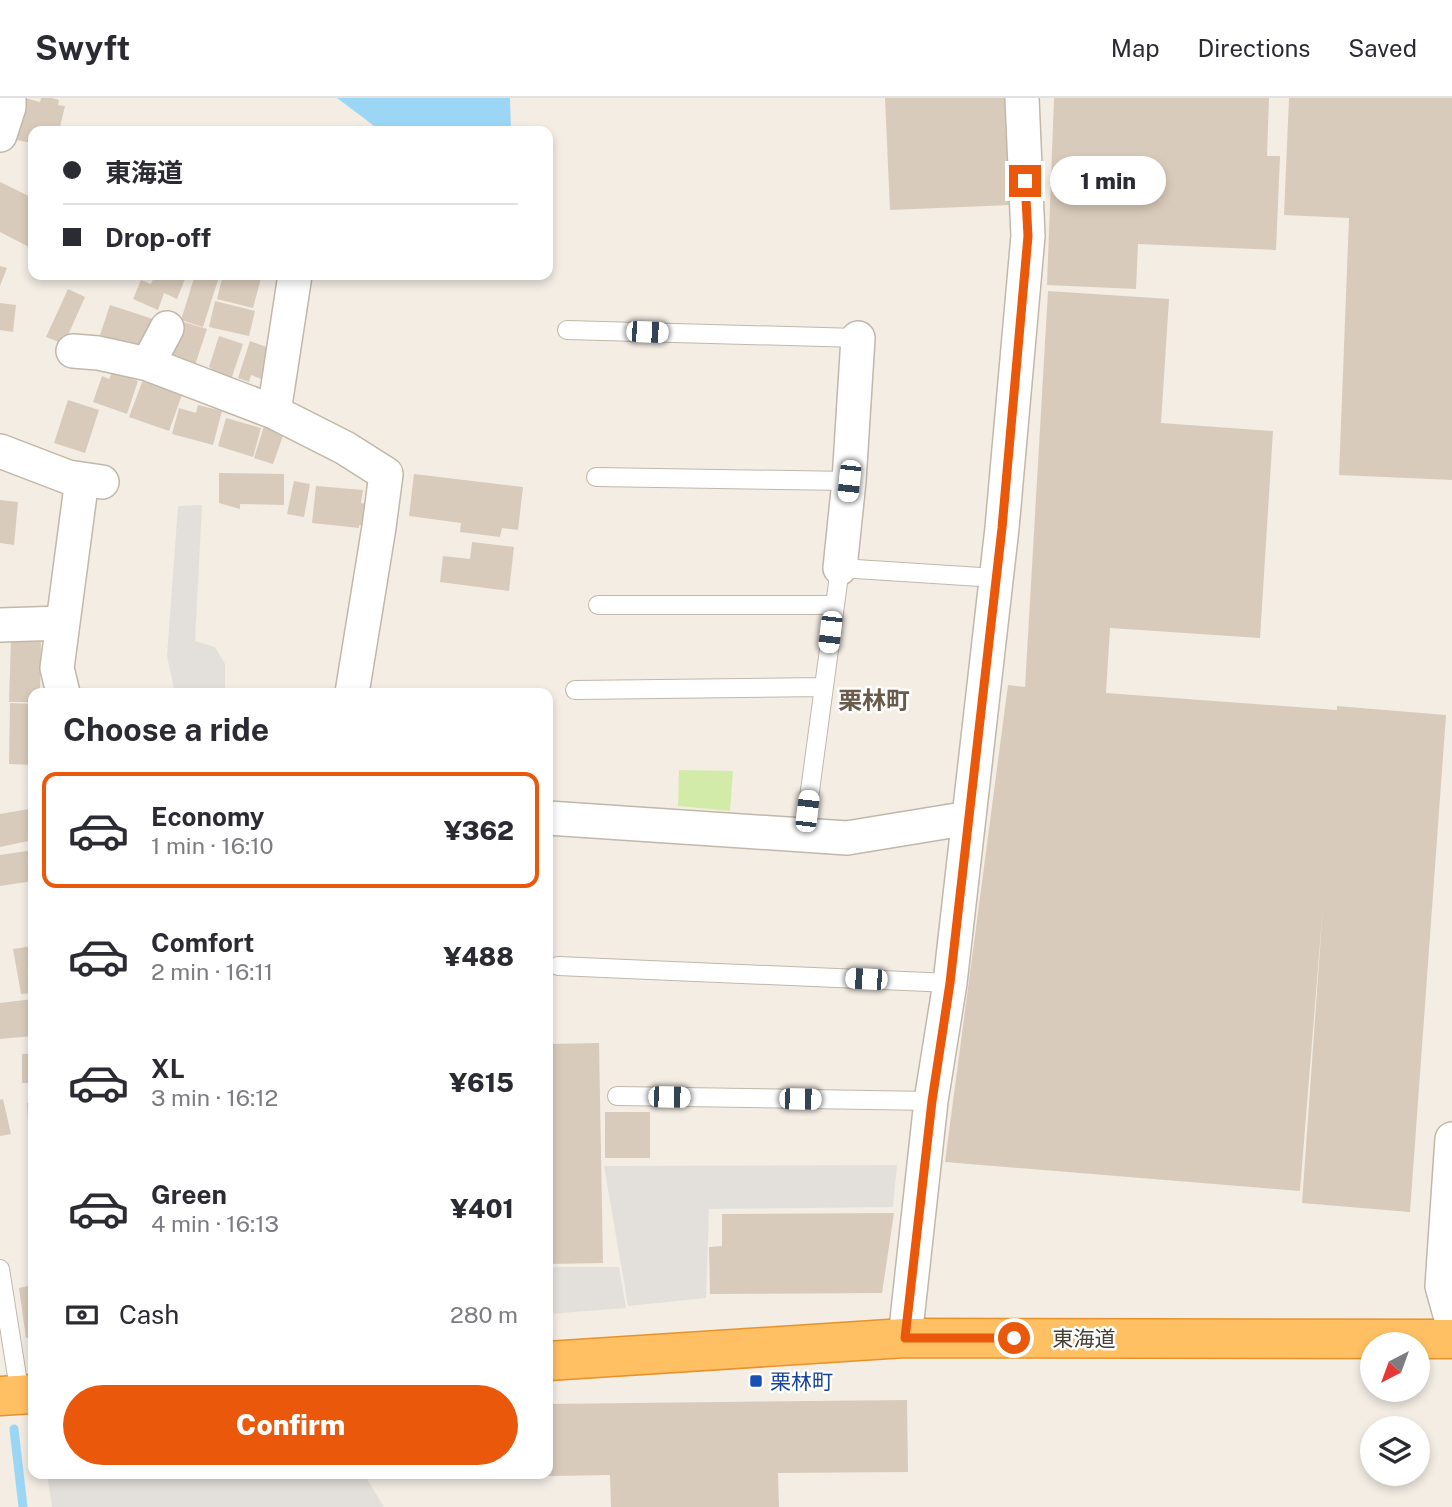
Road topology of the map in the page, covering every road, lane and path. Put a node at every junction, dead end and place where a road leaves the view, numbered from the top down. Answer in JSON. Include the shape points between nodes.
{"nodes":[{"id":1,"x":9,"y":98,"type":"edge"},
{"id":2,"x":1022,"y":98,"type":"edge"},
{"id":3,"x":0,"y":135,"type":"edge"},
{"id":4,"x":294,"y":280,"type":"edge"},
{"id":5,"x":167,"y":328,"type":"dead end"},
{"id":6,"x":567,"y":330,"type":"dead end"},
{"id":7,"x":858,"y":338,"type":"joint"},
{"id":8,"x":73,"y":351,"type":"dead end"},
{"id":9,"x":148,"y":364,"type":"junction"},
{"id":10,"x":274,"y":412,"type":"junction"},
{"id":11,"x":0,"y":451,"type":"edge"},
{"id":12,"x":596,"y":477,"type":"dead end"},
{"id":13,"x":849,"y":481,"type":"junction"},
{"id":14,"x":839,"y":568,"type":"junction"},
{"id":15,"x":996,"y":578,"type":"junction"},
{"id":16,"x":598,"y":605,"type":"dead end"},
{"id":17,"x":833,"y":605,"type":"junction"},
{"id":18,"x":63,"y":623,"type":"junction"},
{"id":19,"x":0,"y":625,"type":"edge"},
{"id":20,"x":824,"y":687,"type":"junction"},
{"id":21,"x":62,"y":688,"type":"edge"},
{"id":22,"x":353,"y":688,"type":"edge"},
{"id":23,"x":575,"y":690,"type":"dead end"},
{"id":24,"x":553,"y":818,"type":"edge"},
{"id":25,"x":968,"y":818,"type":"junction"},
{"id":26,"x":804,"y":835,"type":"junction"},
{"id":27,"x":558,"y":966,"type":"dead end"},
{"id":28,"x":950,"y":983,"type":"junction"},
{"id":29,"x":617,"y":1096,"type":"dead end"},
{"id":30,"x":932,"y":1101,"type":"junction"},
{"id":31,"x":1452,"y":1139,"type":"edge"},
{"id":32,"x":0,"y":1269,"type":"edge"},
{"id":33,"x":1452,"y":1322,"type":"edge"},
{"id":34,"x":905,"y":1338,"type":"junction"},
{"id":35,"x":1452,"y":1339,"type":"edge"},
{"id":36,"x":553,"y":1361,"type":"edge"},
{"id":37,"x":18,"y":1395,"type":"edge"}],
"edges":[{"from":1,"to":3,"type":"street"},
{"from":2,"to":15,"type":"street","via":[[1028,236]]},
{"from":4,"to":10,"type":"street"},
{"from":5,"to":9,"type":"street"},
{"from":6,"to":7,"type":"lane"},
{"from":7,"to":13,"type":"street"},
{"from":8,"to":9,"type":"street"},
{"from":9,"to":10,"type":"street"},
{"from":10,"to":22,"type":"street","via":[[386,474]]},
{"from":11,"to":18,"type":"street","via":[[68,477],[93,481]]},
{"from":12,"to":13,"type":"lane"},
{"from":13,"to":14,"type":"street"},
{"from":14,"to":15,"type":"lane"},
{"from":14,"to":17,"type":"lane"},
{"from":15,"to":25,"type":"street"},
{"from":16,"to":17,"type":"lane"},
{"from":17,"to":20,"type":"lane"},
{"from":18,"to":19,"type":"street"},
{"from":18,"to":21,"type":"street","via":[[57,668]]},
{"from":20,"to":23,"type":"lane"},
{"from":20,"to":26,"type":"lane"},
{"from":24,"to":26,"type":"street"},
{"from":25,"to":26,"type":"street","via":[[847,838]]},
{"from":25,"to":28,"type":"street"},
{"from":27,"to":28,"type":"lane"},
{"from":28,"to":30,"type":"street"},
{"from":29,"to":30,"type":"lane"},
{"from":30,"to":34,"type":"street"},
{"from":31,"to":33,"type":"street","via":[[1441,1286]]},
{"from":32,"to":37,"type":"lane"},
{"from":34,"to":35,"type":"highway","name":"東海道"},
{"from":34,"to":36,"type":"highway","name":"東海道"}]}
